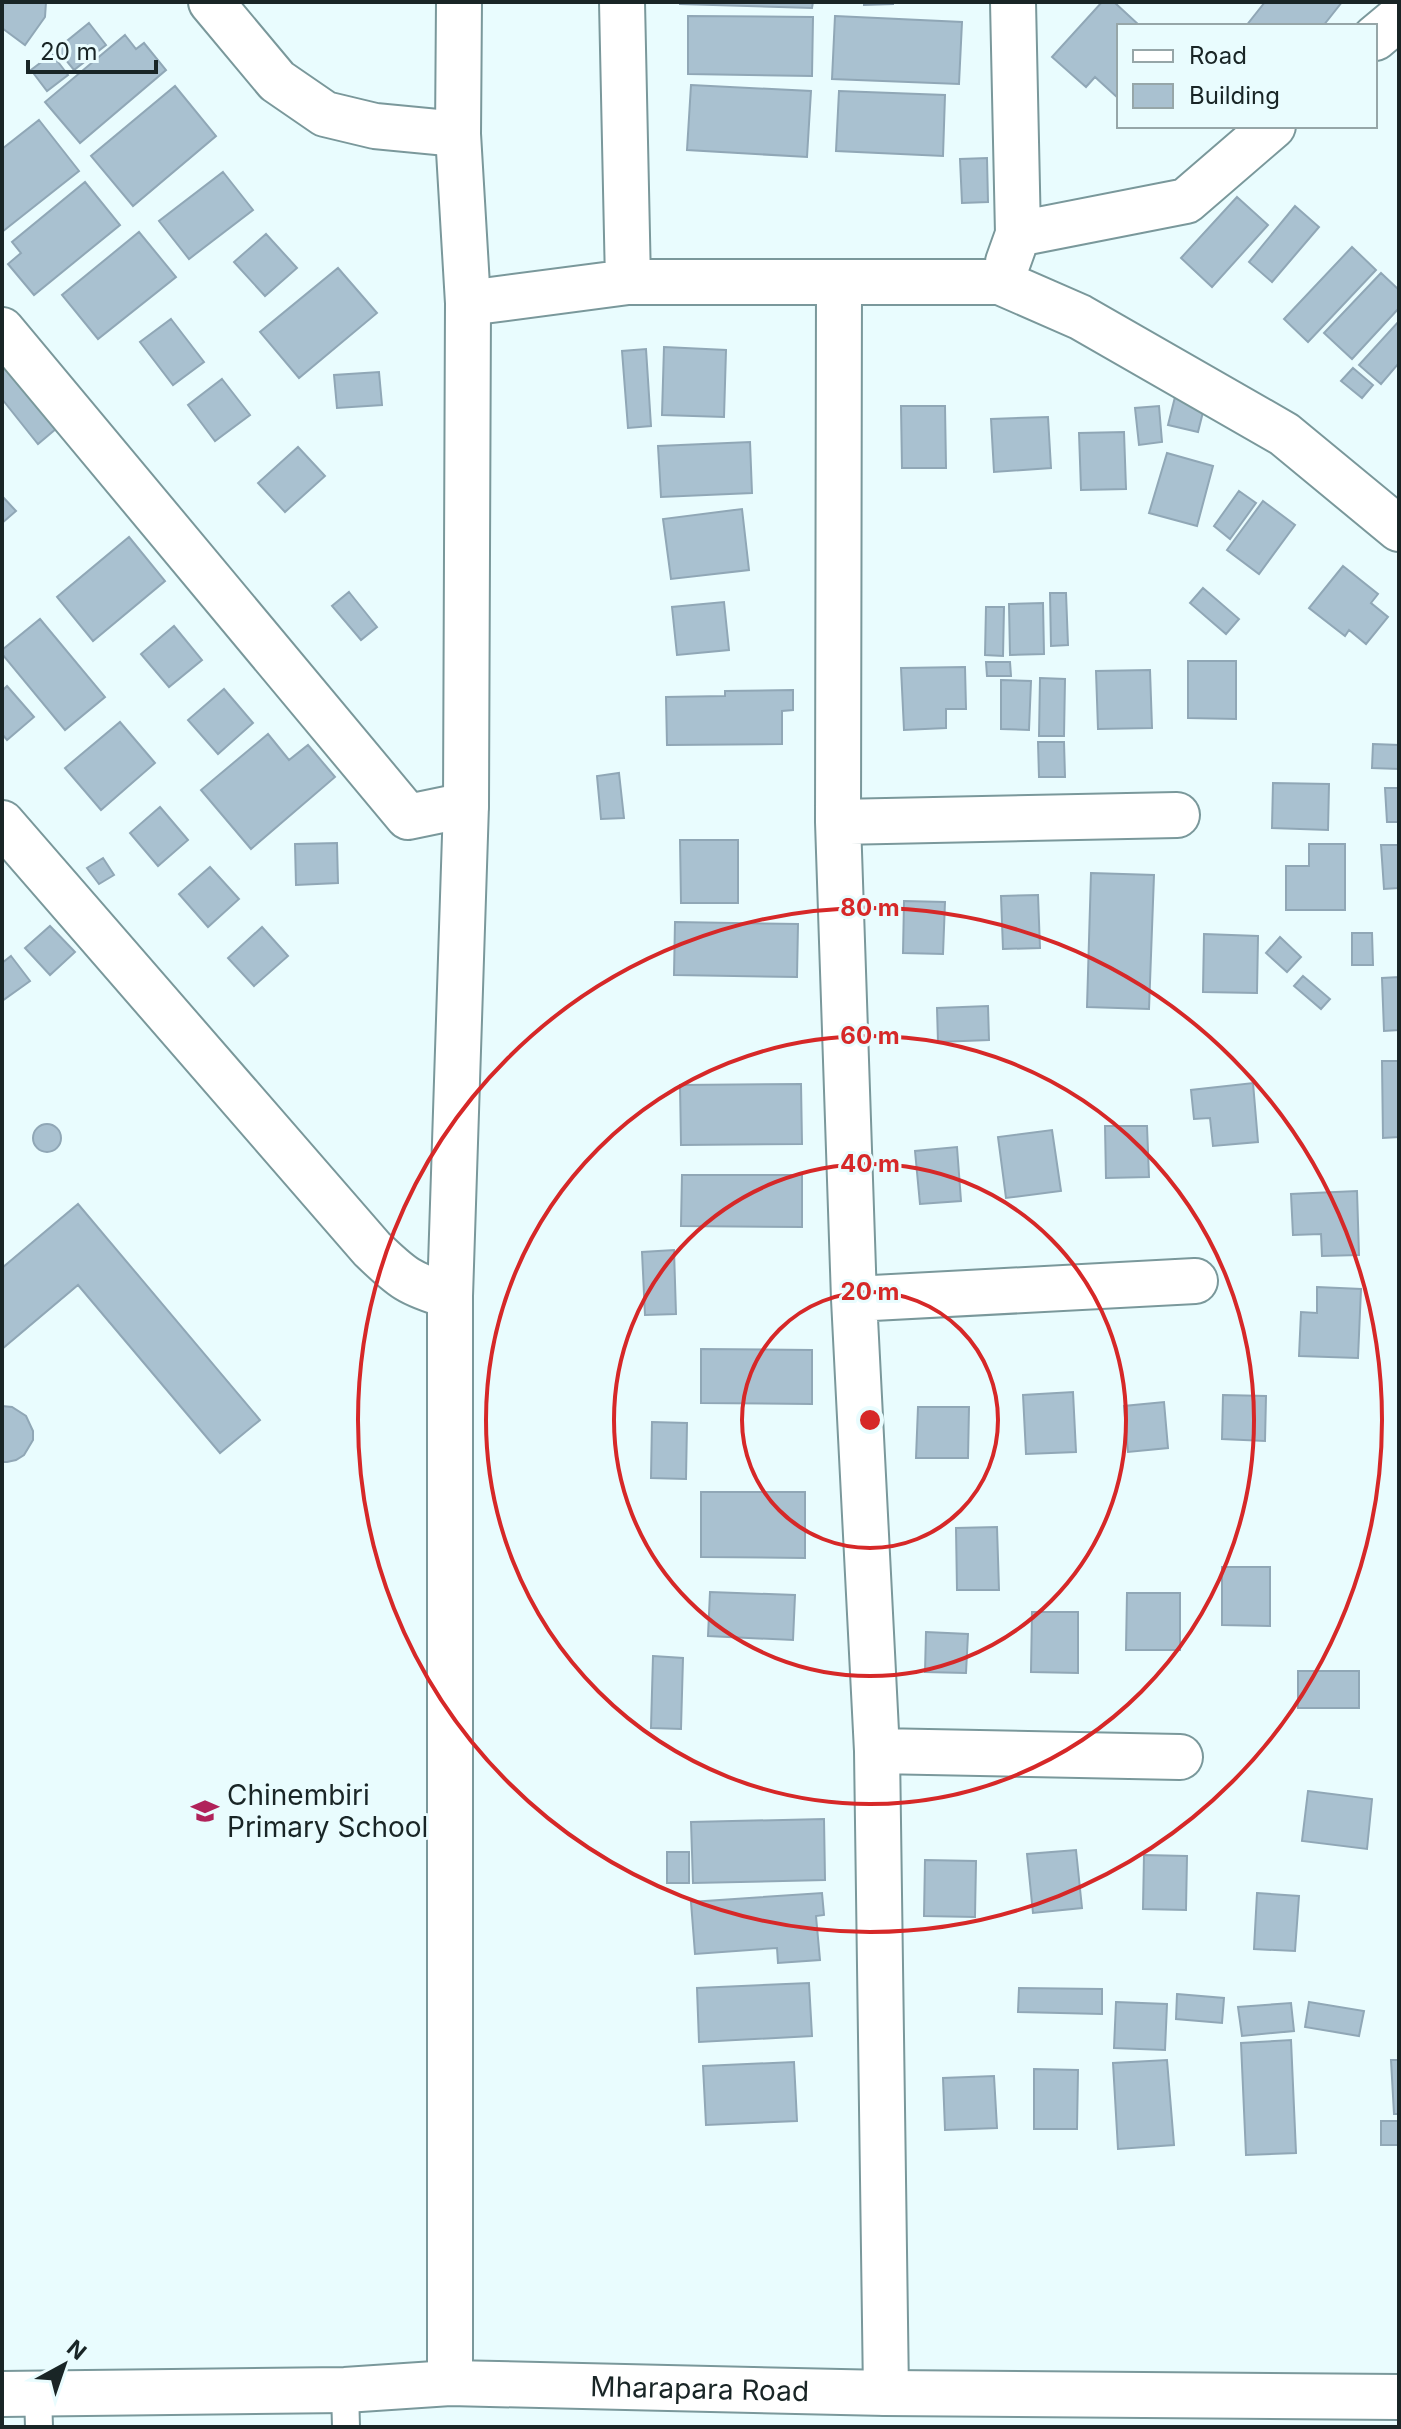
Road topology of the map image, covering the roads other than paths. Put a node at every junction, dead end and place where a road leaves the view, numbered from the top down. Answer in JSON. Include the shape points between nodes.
{"nodes":[{"id":1,"x":211,"y":2,"type":"edge"},
{"id":2,"x":459,"y":2,"type":"edge"},
{"id":3,"x":622,"y":2,"type":"edge"},
{"id":4,"x":1013,"y":2,"type":"edge"},
{"id":5,"x":1399,"y":18,"type":"edge"},
{"id":6,"x":1377,"y":36,"type":"edge"},
{"id":7,"x":1271,"y":128,"type":"edge"},
{"id":8,"x":458,"y":134,"type":"junction"},
{"id":9,"x":1018,"y":234,"type":"junction"},
{"id":10,"x":628,"y":282,"type":"junction"},
{"id":11,"x":1000,"y":282,"type":"junction"},
{"id":12,"x":839,"y":284,"type":"junction"},
{"id":13,"x":468,"y":303,"type":"junction"},
{"id":14,"x":2,"y":330,"type":"edge"},
{"id":15,"x":1399,"y":529,"type":"edge"},
{"id":16,"x":466,"y":805,"type":"junction"},
{"id":17,"x":1177,"y":815,"type":"dead end"},
{"id":18,"x":838,"y":822,"type":"junction"},
{"id":19,"x":2,"y":823,"type":"edge"},
{"id":20,"x":1195,"y":1281,"type":"dead end"},
{"id":21,"x":450,"y":1296,"type":"junction"},
{"id":22,"x":854,"y":1299,"type":"junction"},
{"id":23,"x":877,"y":1751,"type":"junction"},
{"id":24,"x":1180,"y":1757,"type":"dead end"},
{"id":25,"x":450,"y":2383,"type":"junction"},
{"id":26,"x":886,"y":2393,"type":"junction"},
{"id":27,"x":1399,"y":2397,"type":"edge"},
{"id":28,"x":26,"y":2405,"type":"edge"},
{"id":29,"x":346,"y":2409,"type":"edge"}],
"edges":[{"from":1,"to":8,"type":"street","via":[[277,81],[325,114],[375,126]]},
{"from":2,"to":8,"type":"street"},
{"from":3,"to":10,"type":"street"},
{"from":4,"to":9,"type":"street"},
{"from":5,"to":6,"type":"street"},
{"from":7,"to":9,"type":"street","via":[[1186,201]]},
{"from":8,"to":13,"type":"street"},
{"from":9,"to":11,"type":"street"},
{"from":10,"to":12,"type":"street"},
{"from":10,"to":13,"type":"street"},
{"from":11,"to":12,"type":"street"},
{"from":11,"to":15,"type":"street","via":[[1080,317],[1284,434]]},
{"from":12,"to":18,"type":"street"},
{"from":13,"to":16,"type":"street"},
{"from":14,"to":16,"type":"street","via":[[408,817]]},
{"from":16,"to":21,"type":"street"},
{"from":17,"to":18,"type":"street"},
{"from":18,"to":22,"type":"street"},
{"from":19,"to":21,"type":"street","via":[[372,1249],[414,1285]]},
{"from":20,"to":22,"type":"street"},
{"from":21,"to":25,"type":"street"},
{"from":22,"to":23,"type":"street"},
{"from":23,"to":24,"type":"street"},
{"from":23,"to":26,"type":"street"},
{"from":25,"to":26,"type":"street","name":"Mharapara Road"},
{"from":25,"to":29,"type":"street","name":"Mharapara Road"},
{"from":26,"to":27,"type":"street","name":"Mharapara Road"},
{"from":28,"to":29,"type":"street","name":"Mharapara Road"}]}
